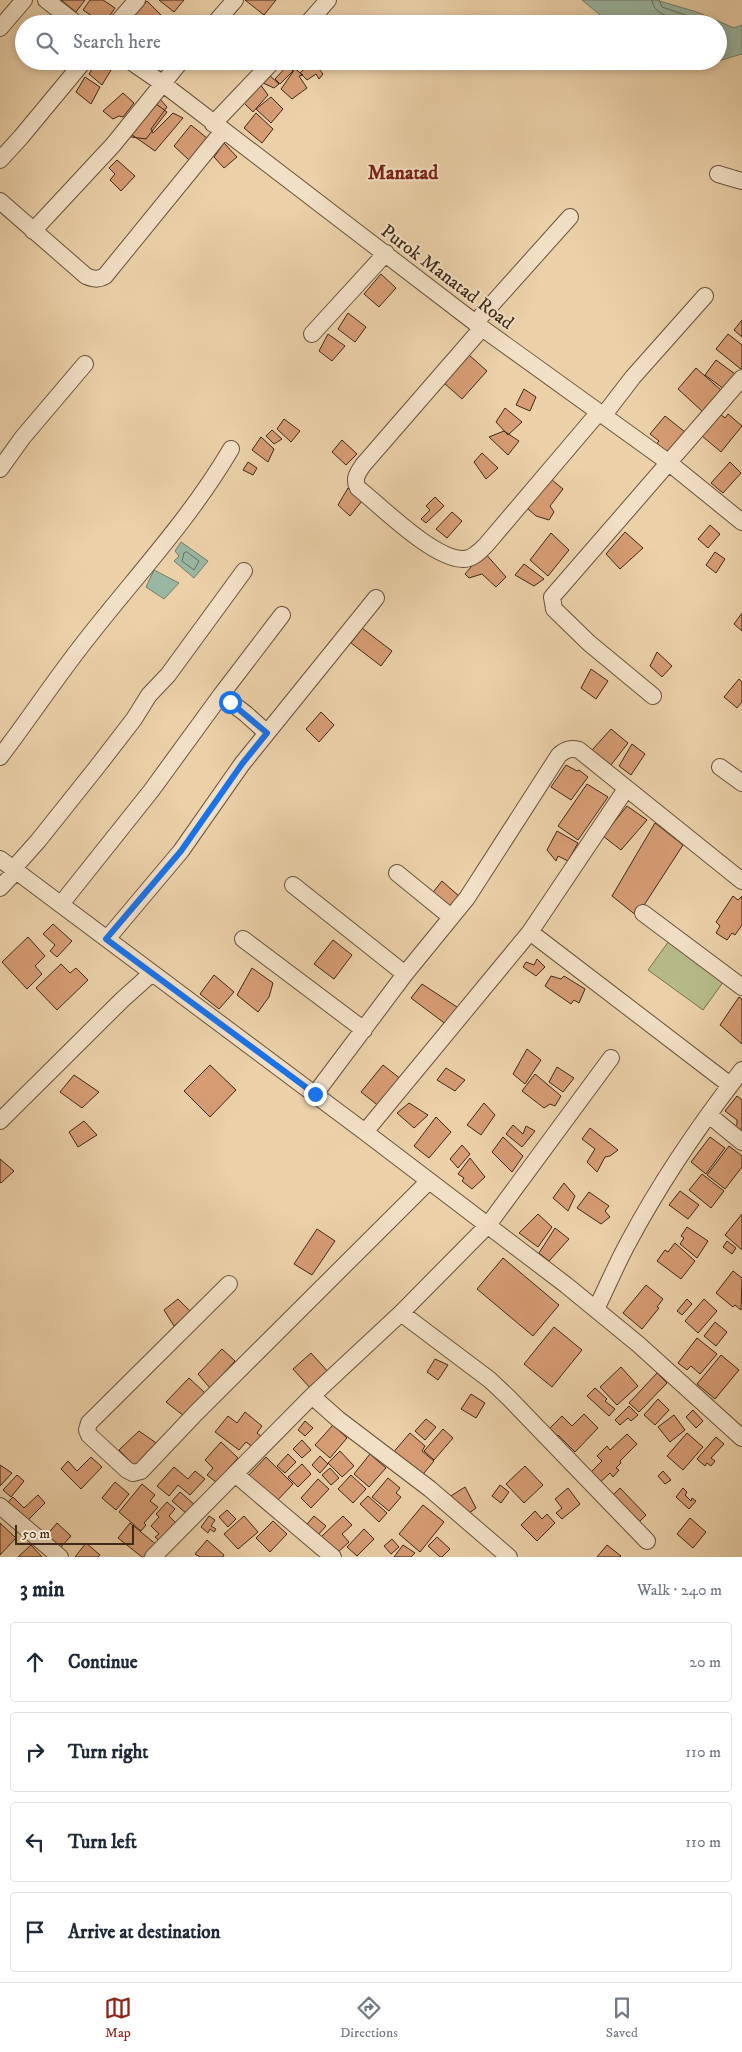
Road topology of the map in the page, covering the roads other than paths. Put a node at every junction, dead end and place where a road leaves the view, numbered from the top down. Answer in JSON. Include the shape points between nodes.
{"nodes":[{"id":1,"x":24,"y":0,"type":"edge"},
{"id":2,"x":46,"y":0,"type":"edge"},
{"id":3,"x":137,"y":0,"type":"edge"},
{"id":4,"x":235,"y":0,"type":"edge"},
{"id":5,"x":328,"y":0,"type":"edge"},
{"id":6,"x":66,"y":15,"type":"edge"},
{"id":7,"x":124,"y":15,"type":"edge"},
{"id":8,"x":222,"y":15,"type":"edge"},
{"id":9,"x":315,"y":15,"type":"edge"},
{"id":10,"x":0,"y":28,"type":"edge"},
{"id":11,"x":77,"y":70,"type":"edge"},
{"id":12,"x":143,"y":70,"type":"edge"},
{"id":13,"x":173,"y":70,"type":"edge"},
{"id":14,"x":266,"y":70,"type":"edge"},
{"id":15,"x":162,"y":83,"type":"junction"},
{"id":16,"x":218,"y":127,"type":"junction"},
{"id":17,"x":0,"y":160,"type":"edge"},
{"id":18,"x":718,"y":174,"type":"dead end"},
{"id":19,"x":742,"y":181,"type":"edge"},
{"id":20,"x":0,"y":201,"type":"edge"},
{"id":21,"x":570,"y":217,"type":"dead end"},
{"id":22,"x":33,"y":231,"type":"junction"},
{"id":23,"x":386,"y":253,"type":"junction"},
{"id":24,"x":705,"y":296,"type":"dead end"},
{"id":25,"x":479,"y":325,"type":"junction"},
{"id":26,"x":312,"y":334,"type":"dead end"},
{"id":27,"x":85,"y":364,"type":"dead end"},
{"id":28,"x":742,"y":378,"type":"edge"},
{"id":29,"x":601,"y":414,"type":"junction"},
{"id":30,"x":231,"y":449,"type":"dead end"},
{"id":31,"x":668,"y":462,"type":"junction"},
{"id":32,"x":0,"y":469,"type":"edge"},
{"id":33,"x":742,"y":522,"type":"edge"},
{"id":34,"x":244,"y":570,"type":"dead end"},
{"id":35,"x":376,"y":598,"type":"dead end"},
{"id":36,"x":282,"y":615,"type":"dead end"},
{"id":37,"x":221,"y":696,"type":"junction"},
{"id":38,"x":654,"y":696,"type":"dead end"},
{"id":39,"x":267,"y":733,"type":"junction"},
{"id":40,"x":0,"y":757,"type":"edge"},
{"id":41,"x":720,"y":767,"type":"dead end"},
{"id":42,"x":742,"y":783,"type":"edge"},
{"id":43,"x":626,"y":790,"type":"junction"},
{"id":44,"x":10,"y":866,"type":"edge"},
{"id":45,"x":397,"y":873,"type":"dead end"},
{"id":46,"x":742,"y":881,"type":"edge"},
{"id":47,"x":293,"y":885,"type":"dead end"},
{"id":48,"x":0,"y":888,"type":"edge"},
{"id":49,"x":61,"y":904,"type":"junction"},
{"id":50,"x":643,"y":913,"type":"dead end"},
{"id":51,"x":451,"y":917,"type":"junction"},
{"id":52,"x":530,"y":932,"type":"junction"},
{"id":53,"x":106,"y":939,"type":"junction"},
{"id":54,"x":243,"y":939,"type":"dead end"},
{"id":55,"x":152,"y":973,"type":"junction"},
{"id":56,"x":405,"y":974,"type":"junction"},
{"id":57,"x":742,"y":987,"type":"edge"},
{"id":58,"x":364,"y":1030,"type":"junction"},
{"id":59,"x":611,"y":1058,"type":"dead end"},
{"id":60,"x":742,"y":1070,"type":"edge"},
{"id":61,"x":730,"y":1085,"type":"junction"},
{"id":62,"x":315,"y":1094,"type":"junction"},
{"id":63,"x":709,"y":1115,"type":"junction"},
{"id":64,"x":0,"y":1121,"type":"edge"},
{"id":65,"x":365,"y":1132,"type":"junction"},
{"id":66,"x":742,"y":1142,"type":"edge"},
{"id":67,"x":430,"y":1181,"type":"junction"},
{"id":68,"x":488,"y":1225,"type":"junction"},
{"id":69,"x":229,"y":1284,"type":"dead end"},
{"id":70,"x":596,"y":1309,"type":"junction"},
{"id":71,"x":401,"y":1313,"type":"junction"},
{"id":72,"x":312,"y":1396,"type":"junction"},
{"id":73,"x":742,"y":1438,"type":"edge"},
{"id":74,"x":235,"y":1474,"type":"junction"},
{"id":75,"x":0,"y":1506,"type":"edge"},
{"id":76,"x":647,"y":1541,"type":"dead end"},
{"id":77,"x":162,"y":1554,"type":"edge"},
{"id":78,"x":60,"y":1557,"type":"edge"},
{"id":79,"x":333,"y":1557,"type":"edge"},
{"id":80,"x":509,"y":1557,"type":"edge"}],
"edges":[{"from":1,"to":10,"type":"street"},
{"from":2,"to":6,"type":"street"},
{"from":3,"to":7,"type":"street"},
{"from":4,"to":8,"type":"street"},
{"from":5,"to":9,"type":"street"},
{"from":11,"to":17,"type":"street"},
{"from":12,"to":15,"type":"street","name":"Purok Manatad Road"},
{"from":13,"to":15,"type":"street"},
{"from":14,"to":16,"type":"street"},
{"from":15,"to":16,"type":"street","name":"Purok Manatad Road"},
{"from":15,"to":22,"type":"street","via":[[113,145]]},
{"from":16,"to":22,"type":"street","via":[[157,213],[100,279],[86,276]]},
{"from":16,"to":23,"type":"street","name":"Purok Manatad Road"},
{"from":18,"to":19,"type":"street"},
{"from":20,"to":22,"type":"street"},
{"from":21,"to":25,"type":"street"},
{"from":23,"to":25,"type":"street","name":"Purok Manatad Road"},
{"from":23,"to":26,"type":"street"},
{"from":24,"to":29,"type":"street"},
{"from":25,"to":29,"type":"street","name":"Purok Manatad Road"},
{"from":25,"to":29,"type":"street","via":[[356,476],[358,488],[428,546],[463,560],[474,556]]},
{"from":27,"to":32,"type":"street"},
{"from":28,"to":31,"type":"street"},
{"from":29,"to":31,"type":"street","name":"Purok Manatad Road"},
{"from":30,"to":40,"type":"street","via":[[187,516],[84,642]]},
{"from":31,"to":33,"type":"street","name":"Purok Manatad Road"},
{"from":31,"to":38,"type":"street","via":[[552,597],[554,609]]},
{"from":34,"to":44,"type":"street","via":[[195,640],[86,781]]},
{"from":35,"to":39,"type":"street"},
{"from":36,"to":37,"type":"street"},
{"from":37,"to":39,"type":"street"},
{"from":37,"to":49,"type":"street"},
{"from":39,"to":53,"type":"street","via":[[181,851]]},
{"from":41,"to":42,"type":"street"},
{"from":43,"to":46,"type":"street"},
{"from":43,"to":51,"type":"street","via":[[579,750],[564,751],[467,898]]},
{"from":43,"to":52,"type":"street"},
{"from":44,"to":48,"type":"street"},
{"from":44,"to":49,"type":"street"},
{"from":45,"to":51,"type":"street"},
{"from":47,"to":56,"type":"street"},
{"from":49,"to":53,"type":"street"},
{"from":50,"to":57,"type":"street"},
{"from":51,"to":56,"type":"street"},
{"from":52,"to":61,"type":"street"},
{"from":52,"to":65,"type":"street"},
{"from":53,"to":55,"type":"street"},
{"from":54,"to":58,"type":"street"},
{"from":55,"to":62,"type":"street"},
{"from":55,"to":64,"type":"street"},
{"from":56,"to":58,"type":"street"},
{"from":58,"to":62,"type":"street"},
{"from":59,"to":68,"type":"street"},
{"from":60,"to":61,"type":"street"},
{"from":61,"to":63,"type":"street"},
{"from":62,"to":65,"type":"street"},
{"from":63,"to":66,"type":"street"},
{"from":63,"to":70,"type":"street","via":[[652,1201]]},
{"from":65,"to":67,"type":"street"},
{"from":67,"to":68,"type":"street"},
{"from":67,"to":69,"type":"street","via":[[141,1471],[133,1473],[127,1470],[89,1435],[89,1423]]},
{"from":68,"to":70,"type":"street"},
{"from":68,"to":71,"type":"street"},
{"from":70,"to":73,"type":"street"},
{"from":71,"to":72,"type":"street"},
{"from":71,"to":76,"type":"street","via":[[490,1380]]},
{"from":72,"to":74,"type":"street"},
{"from":72,"to":80,"type":"street","via":[[430,1489]]},
{"from":74,"to":77,"type":"street"},
{"from":74,"to":79,"type":"street"},
{"from":75,"to":78,"type":"street"}]}
